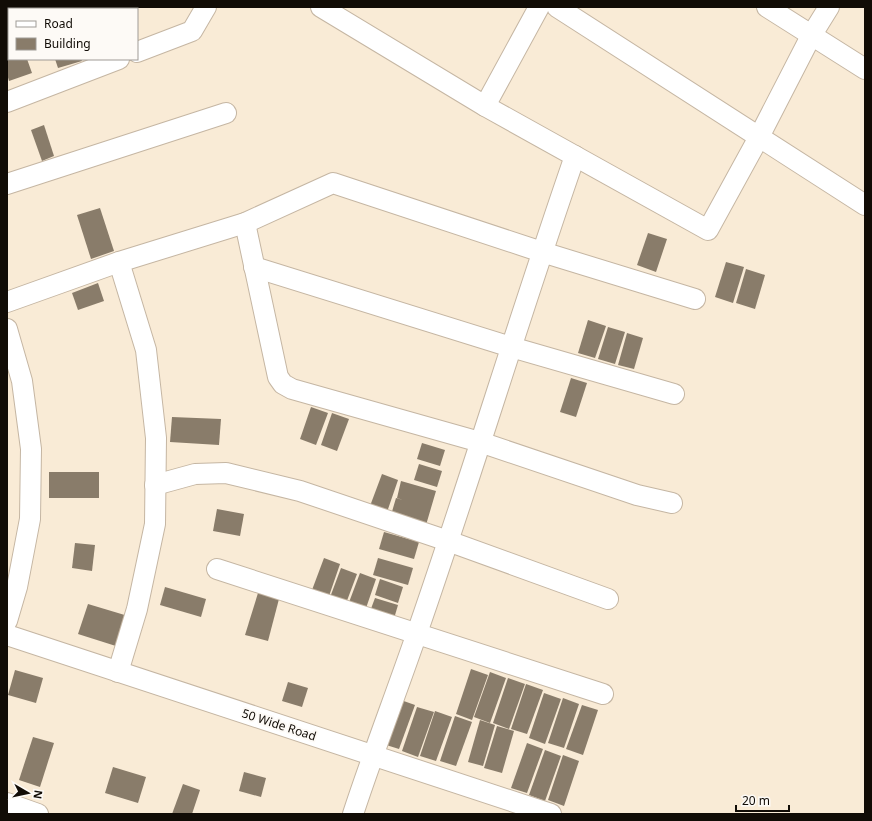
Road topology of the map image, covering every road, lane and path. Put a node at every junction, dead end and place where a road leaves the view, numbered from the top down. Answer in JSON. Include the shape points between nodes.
{"nodes":[{"id":1,"x":206,"y":7,"type":"edge"},
{"id":2,"x":321,"y":7,"type":"edge"},
{"id":3,"x":539,"y":7,"type":"edge"},
{"id":4,"x":557,"y":7,"type":"edge"},
{"id":5,"x":766,"y":7,"type":"edge"},
{"id":6,"x":828,"y":7,"type":"edge"},
{"id":7,"x":811,"y":36,"type":"junction"},
{"id":8,"x":138,"y":52,"type":"edge"},
{"id":9,"x":116,"y":60,"type":"edge"},
{"id":10,"x":865,"y":69,"type":"edge"},
{"id":11,"x":7,"y":102,"type":"edge"},
{"id":12,"x":485,"y":106,"type":"junction"},
{"id":13,"x":226,"y":113,"type":"dead end"},
{"id":14,"x":759,"y":137,"type":"junction"},
{"id":15,"x":575,"y":156,"type":"junction"},
{"id":16,"x":7,"y":184,"type":"edge"},
{"id":17,"x":865,"y":205,"type":"edge"},
{"id":18,"x":246,"y":223,"type":"junction"},
{"id":19,"x":542,"y":252,"type":"junction"},
{"id":20,"x":119,"y":262,"type":"junction"},
{"id":21,"x":254,"y":267,"type":"junction"},
{"id":22,"x":695,"y":299,"type":"dead end"},
{"id":23,"x":7,"y":302,"type":"edge"},
{"id":24,"x":7,"y":329,"type":"edge"},
{"id":25,"x":511,"y":347,"type":"junction"},
{"id":26,"x":674,"y":394,"type":"dead end"},
{"id":27,"x":480,"y":442,"type":"junction"},
{"id":28,"x":155,"y":485,"type":"junction"},
{"id":29,"x":672,"y":503,"type":"dead end"},
{"id":30,"x":448,"y":541,"type":"junction"},
{"id":31,"x":217,"y":569,"type":"dead end"},
{"id":32,"x":608,"y":599,"type":"dead end"},
{"id":33,"x":7,"y":621,"type":"edge"},
{"id":34,"x":417,"y":634,"type":"junction"},
{"id":35,"x":7,"y":635,"type":"edge"},
{"id":36,"x":118,"y":672,"type":"junction"},
{"id":37,"x":603,"y":694,"type":"dead end"},
{"id":38,"x":372,"y":755,"type":"junction"},
{"id":39,"x":7,"y":803,"type":"edge"},
{"id":40,"x":38,"y":814,"type":"edge"},
{"id":41,"x":353,"y":814,"type":"edge"},
{"id":42,"x":551,"y":814,"type":"edge"}],
"edges":[{"from":1,"to":8,"type":"street","via":[[192,31]]},
{"from":2,"to":12,"type":"street"},
{"from":3,"to":12,"type":"street"},
{"from":4,"to":14,"type":"street"},
{"from":5,"to":7,"type":"street"},
{"from":6,"to":7,"type":"street"},
{"from":7,"to":10,"type":"street"},
{"from":7,"to":14,"type":"street"},
{"from":9,"to":11,"type":"street"},
{"from":12,"to":15,"type":"street"},
{"from":13,"to":16,"type":"street"},
{"from":14,"to":15,"type":"street","via":[[708,230]]},
{"from":14,"to":17,"type":"street"},
{"from":15,"to":19,"type":"street"},
{"from":18,"to":19,"type":"street","via":[[333,183]]},
{"from":18,"to":20,"type":"street"},
{"from":18,"to":21,"type":"street"},
{"from":19,"to":22,"type":"street"},
{"from":19,"to":25,"type":"street"},
{"from":20,"to":23,"type":"street"},
{"from":20,"to":28,"type":"street","via":[[146,350],[156,438]]},
{"from":21,"to":25,"type":"street"},
{"from":21,"to":27,"type":"street","via":[[278,377],[283,384],[292,389]]},
{"from":24,"to":33,"type":"street","via":[[22,381],[31,449],[30,519]]},
{"from":25,"to":26,"type":"street"},
{"from":25,"to":27,"type":"street"},
{"from":27,"to":29,"type":"street","via":[[637,495]]},
{"from":27,"to":30,"type":"street"},
{"from":28,"to":30,"type":"street","via":[[195,474],[226,473],[300,491]]},
{"from":28,"to":36,"type":"street","via":[[155,524],[137,608]]},
{"from":30,"to":32,"type":"street"},
{"from":30,"to":34,"type":"street"},
{"from":31,"to":34,"type":"street"},
{"from":34,"to":37,"type":"street"},
{"from":34,"to":38,"type":"street"},
{"from":35,"to":36,"type":"street","name":"50 Wide Road"},
{"from":36,"to":38,"type":"street","name":"50 Wide Road"},
{"from":38,"to":41,"type":"street"},
{"from":38,"to":42,"type":"street","name":"50 Wide Road"},
{"from":39,"to":40,"type":"street"}]}
